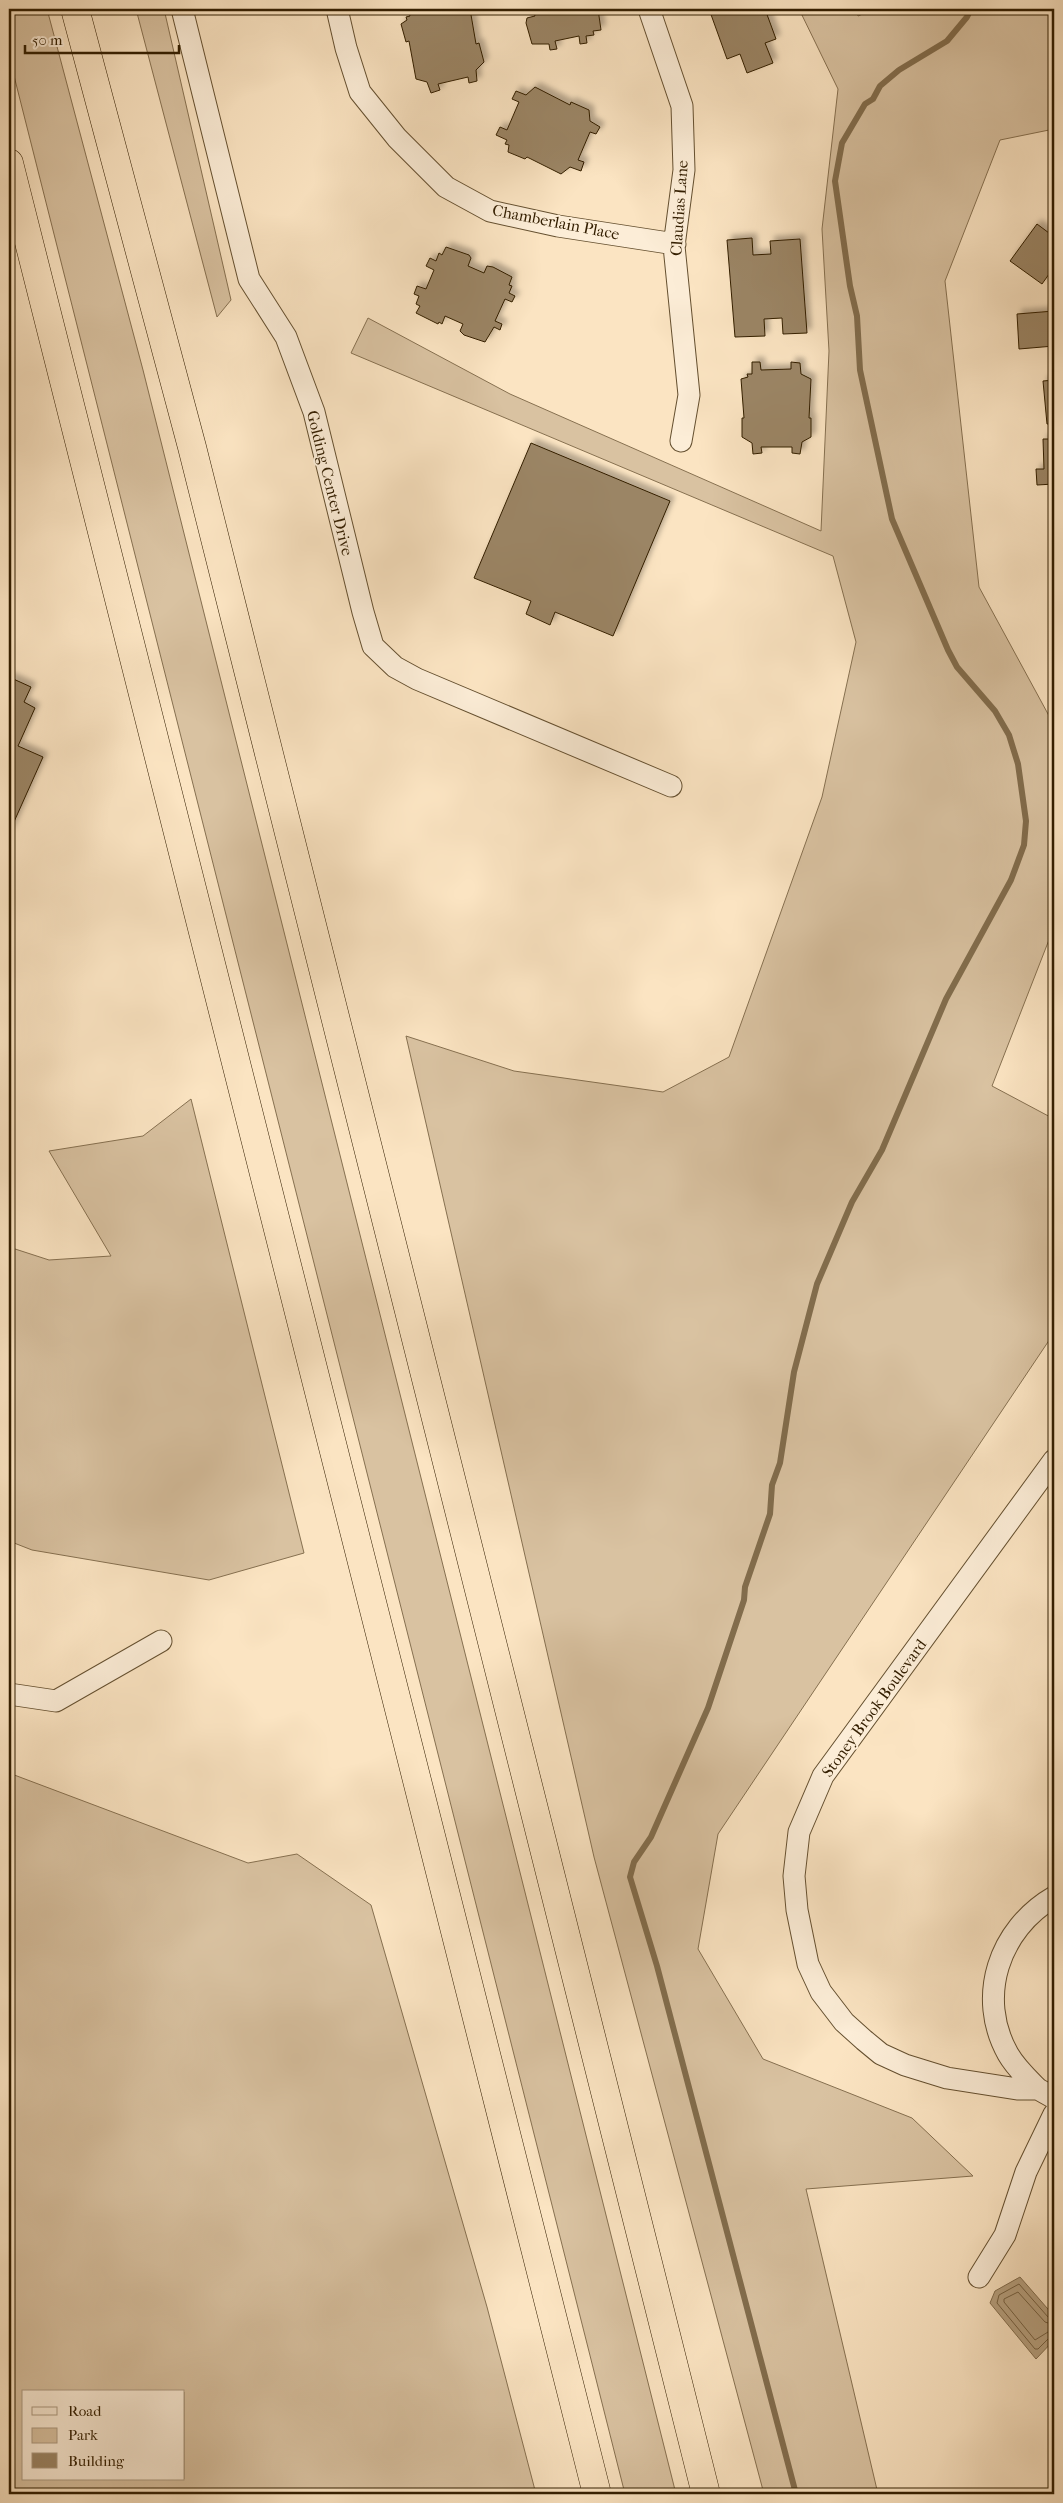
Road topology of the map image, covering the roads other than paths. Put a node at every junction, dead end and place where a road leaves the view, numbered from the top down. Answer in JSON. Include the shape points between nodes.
{"nodes":[{"id":1,"x":75,"y":9,"type":"edge"},
{"id":2,"x":182,"y":9,"type":"edge"},
{"id":3,"x":337,"y":9,"type":"edge"},
{"id":4,"x":649,"y":9,"type":"edge"},
{"id":5,"x":9,"y":163,"type":"edge"},
{"id":6,"x":675,"y":244,"type":"junction"},
{"id":7,"x":681,"y":441,"type":"dead end"},
{"id":8,"x":671,"y":786,"type":"dead end"},
{"id":9,"x":1054,"y":1460,"type":"edge"},
{"id":10,"x":160,"y":1641,"type":"dead end"},
{"id":11,"x":9,"y":1694,"type":"edge"},
{"id":12,"x":1054,"y":1897,"type":"edge"},
{"id":13,"x":1046,"y":2093,"type":"edge"},
{"id":14,"x":1054,"y":2114,"type":"edge"},
{"id":15,"x":979,"y":2277,"type":"dead end"},
{"id":16,"x":597,"y":2494,"type":"edge"},
{"id":17,"x":706,"y":2494,"type":"edge"}],
"edges":[{"from":1,"to":17,"type":"highway","via":[[187,428]]},
{"from":2,"to":8,"type":"street","name":"Golding Center Drive","via":[[249,279],[286,337],[314,412],[373,646],[395,667],[417,679]]},
{"from":3,"to":6,"type":"street","name":"Chamberlain Place","via":[[360,92],[397,138],[446,187],[490,211],[558,226]]},
{"from":4,"to":6,"type":"street","name":"Claudias Lane","via":[[682,106],[684,170]]},
{"from":5,"to":16,"type":"highway"},
{"from":6,"to":7,"type":"street","name":"Claudias Lane","via":[[689,395]]},
{"from":9,"to":13,"type":"street","name":"Stoney Brook Boulevard","via":[[823,1776],[799,1832],[794,1876],[808,1964],[821,1992],[844,2022],[864,2040],[881,2054],[905,2065],[947,2078]]},
{"from":10,"to":11,"type":"street","via":[[56,1701]]},
{"from":12,"to":13,"type":"street","via":[[1021,1923],[1007,1942],[994,1983],[993,2006],[1002,2041],[1021,2072]]},
{"from":14,"to":15,"type":"street","via":[[1026,2172],[1005,2235]]}]}
